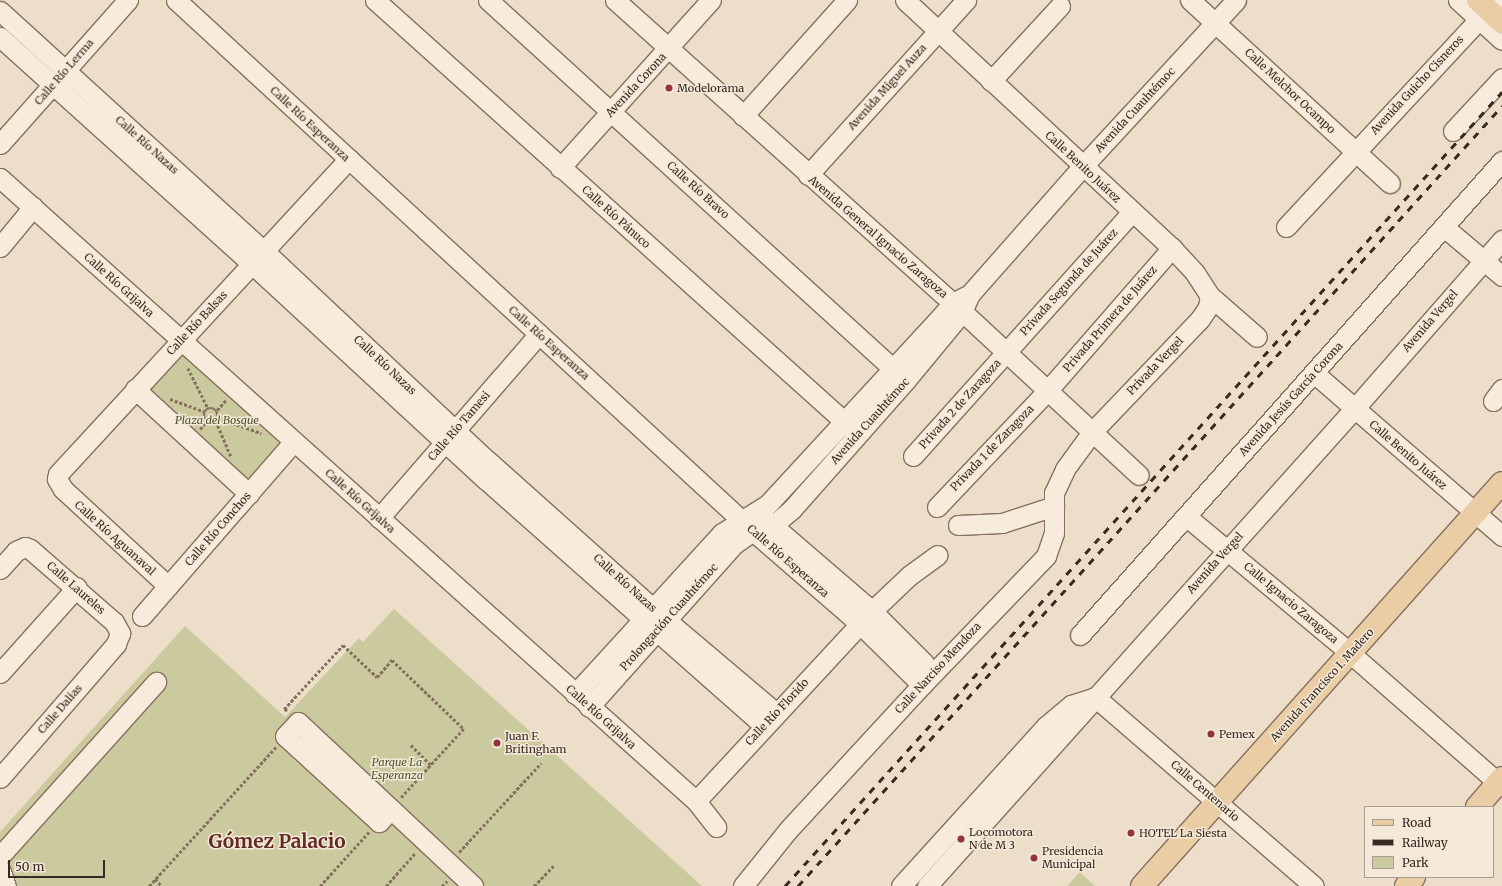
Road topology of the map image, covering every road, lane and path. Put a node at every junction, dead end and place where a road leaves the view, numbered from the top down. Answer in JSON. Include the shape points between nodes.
{"nodes":[{"id":1,"x":128,"y":0,"type":"edge"},
{"id":2,"x":176,"y":0,"type":"edge"},
{"id":3,"x":375,"y":0,"type":"edge"},
{"id":4,"x":488,"y":0,"type":"edge"},
{"id":5,"x":615,"y":0,"type":"edge"},
{"id":6,"x":712,"y":0,"type":"edge"},
{"id":7,"x":847,"y":0,"type":"edge"},
{"id":8,"x":904,"y":0,"type":"edge"},
{"id":9,"x":966,"y":0,"type":"edge"},
{"id":10,"x":1190,"y":0,"type":"edge"},
{"id":11,"x":1236,"y":0,"type":"edge"},
{"id":12,"x":1458,"y":0,"type":"edge"},
{"id":13,"x":1060,"y":6,"type":"dead end"},
{"id":14,"x":1500,"y":6,"type":"edge"},
{"id":15,"x":1478,"y":10,"type":"edge"},
{"id":16,"x":0,"y":11,"type":"edge"},
{"id":17,"x":1215,"y":23,"type":"junction"},
{"id":18,"x":938,"y":31,"type":"junction"},
{"id":19,"x":0,"y":37,"type":"edge"},
{"id":20,"x":1502,"y":40,"type":"edge"},
{"id":21,"x":669,"y":49,"type":"junction"},
{"id":22,"x":1502,"y":78,"type":"edge"},
{"id":23,"x":60,"y":79,"type":"junction"},
{"id":24,"x":991,"y":81,"type":"junction"},
{"id":25,"x":612,"y":111,"type":"junction"},
{"id":26,"x":743,"y":116,"type":"junction"},
{"id":27,"x":1453,"y":131,"type":"dead end"},
{"id":28,"x":0,"y":144,"type":"edge"},
{"id":29,"x":1356,"y":152,"type":"junction"},
{"id":30,"x":348,"y":159,"type":"junction"},
{"id":31,"x":1502,"y":161,"type":"edge"},
{"id":32,"x":1082,"y":167,"type":"junction"},
{"id":33,"x":560,"y":168,"type":"junction"},
{"id":34,"x":808,"y":175,"type":"junction"},
{"id":35,"x":0,"y":178,"type":"edge"},
{"id":36,"x":1390,"y":183,"type":"dead end"},
{"id":37,"x":33,"y":207,"type":"junction"},
{"id":38,"x":1131,"y":213,"type":"junction"},
{"id":39,"x":1444,"y":226,"type":"junction"},
{"id":40,"x":1286,"y":227,"type":"dead end"},
{"id":41,"x":1502,"y":240,"type":"edge"},
{"id":42,"x":0,"y":246,"type":"edge"},
{"id":43,"x":1172,"y":248,"type":"junction"},
{"id":44,"x":258,"y":257,"type":"junction"},
{"id":45,"x":1484,"y":260,"type":"junction"},
{"id":46,"x":1502,"y":276,"type":"edge"},
{"id":47,"x":1210,"y":296,"type":"junction"},
{"id":48,"x":958,"y":308,"type":"junction"},
{"id":49,"x":539,"y":334,"type":"junction"},
{"id":50,"x":1257,"y":337,"type":"dead end"},
{"id":51,"x":180,"y":340,"type":"junction"},
{"id":52,"x":1007,"y":352,"type":"junction"},
{"id":53,"x":187,"y":366,"type":"dead end"},
{"id":54,"x":893,"y":368,"type":"junction"},
{"id":55,"x":1314,"y":373,"type":"junction"},
{"id":56,"x":906,"y":380,"type":"junction"},
{"id":57,"x":135,"y":390,"type":"junction"},
{"id":58,"x":1048,"y":390,"type":"junction"},
{"id":59,"x":232,"y":394,"type":"dead end"},
{"id":60,"x":208,"y":408,"type":"junction"},
{"id":61,"x":1354,"y":409,"type":"junction"},
{"id":62,"x":217,"y":410,"type":"junction"},
{"id":63,"x":218,"y":418,"type":"junction"},
{"id":64,"x":216,"y":421,"type":"junction"},
{"id":65,"x":851,"y":427,"type":"junction"},
{"id":66,"x":1092,"y":432,"type":"junction"},
{"id":67,"x":265,"y":434,"type":"dead end"},
{"id":68,"x":450,"y":437,"type":"junction"},
{"id":69,"x":293,"y":442,"type":"junction"},
{"id":70,"x":913,"y":456,"type":"dead end"},
{"id":71,"x":232,"y":458,"type":"dead end"},
{"id":72,"x":1139,"y":475,"type":"dead end"},
{"id":73,"x":1502,"y":483,"type":"edge"},
{"id":74,"x":63,"y":490,"type":"joint"},
{"id":75,"x":249,"y":494,"type":"junction"},
{"id":76,"x":937,"y":506,"type":"dead end"},
{"id":77,"x":1054,"y":506,"type":"junction"},
{"id":78,"x":1476,"y":512,"type":"junction"},
{"id":79,"x":1187,"y":517,"type":"junction"},
{"id":80,"x":379,"y":518,"type":"junction"},
{"id":81,"x":750,"y":521,"type":"junction"},
{"id":82,"x":958,"y":525,"type":"dead end"},
{"id":83,"x":772,"y":526,"type":"junction"},
{"id":84,"x":1502,"y":536,"type":"edge"},
{"id":85,"x":1228,"y":549,"type":"junction"},
{"id":86,"x":938,"y":555,"type":"dead end"},
{"id":87,"x":0,"y":569,"type":"edge"},
{"id":88,"x":168,"y":586,"type":"junction"},
{"id":89,"x":77,"y":587,"type":"junction"},
{"id":90,"x":647,"y":613,"type":"junction"},
{"id":91,"x":142,"y":616,"type":"dead end"},
{"id":92,"x":866,"y":617,"type":"junction"},
{"id":93,"x":661,"y":626,"type":"junction"},
{"id":94,"x":1080,"y":635,"type":"dead end"},
{"id":95,"x":119,"y":639,"type":"joint"},
{"id":96,"x":1350,"y":653,"type":"junction"},
{"id":97,"x":924,"y":663,"type":"dead end"},
{"id":98,"x":0,"y":673,"type":"edge"},
{"id":99,"x":156,"y":682,"type":"dead end"},
{"id":100,"x":922,"y":685,"type":"junction"},
{"id":101,"x":575,"y":694,"type":"junction"},
{"id":102,"x":1095,"y":697,"type":"junction"},
{"id":103,"x":589,"y":707,"type":"junction"},
{"id":104,"x":284,"y":709,"type":"dead end"},
{"id":105,"x":770,"y":720,"type":"junction"},
{"id":106,"x":285,"y":736,"type":"joint"},
{"id":107,"x":411,"y":745,"type":"dead end"},
{"id":108,"x":541,"y":763,"type":"dead end"},
{"id":109,"x":431,"y":764,"type":"junction"},
{"id":110,"x":0,"y":778,"type":"edge"},
{"id":111,"x":1501,"y":782,"type":"edge"},
{"id":112,"x":696,"y":801,"type":"junction"},
{"id":113,"x":1217,"y":802,"type":"junction"},
{"id":114,"x":1477,"y":806,"type":"edge"},
{"id":115,"x":385,"y":815,"type":"junction"},
{"id":116,"x":716,"y":827,"type":"dead end"},
{"id":117,"x":426,"y":841,"type":"junction"},
{"id":118,"x":0,"y":856,"type":"edge"},
{"id":119,"x":449,"y":863,"type":"junction"},
{"id":120,"x":553,"y":866,"type":"dead end"},
{"id":121,"x":0,"y":869,"type":"edge"},
{"id":122,"x":1413,"y":878,"type":"edge"},
{"id":123,"x":155,"y":879,"type":"junction"},
{"id":124,"x":6,"y":886,"type":"edge"},
{"id":125,"x":149,"y":886,"type":"edge"},
{"id":126,"x":162,"y":886,"type":"edge"},
{"id":127,"x":320,"y":886,"type":"edge"},
{"id":128,"x":386,"y":886,"type":"edge"},
{"id":129,"x":473,"y":886,"type":"edge"},
{"id":130,"x":534,"y":886,"type":"edge"},
{"id":131,"x":743,"y":886,"type":"edge"},
{"id":132,"x":901,"y":886,"type":"edge"},
{"id":133,"x":927,"y":886,"type":"edge"},
{"id":134,"x":1142,"y":886,"type":"edge"},
{"id":135,"x":1314,"y":886,"type":"edge"},
{"id":136,"x":1406,"y":886,"type":"edge"}],
"edges":[{"from":1,"to":23,"type":"street","name":"Calle Río Lerma"},
{"from":2,"to":30,"type":"street","name":"Calle Río Esperanza"},
{"from":3,"to":33,"type":"street","name":"Calle Río Pánuco"},
{"from":4,"to":25,"type":"street","name":"Calle Río Bravo"},
{"from":5,"to":21,"type":"street","name":"Avenida General Ignacio Zaragoza"},
{"from":6,"to":21,"type":"street","name":"Avenida Corona"},
{"from":7,"to":26,"type":"street"},
{"from":8,"to":18,"type":"street","name":"Calle Benito Juárez"},
{"from":9,"to":18,"type":"street","name":"Avenida Miguel Auza"},
{"from":10,"to":17,"type":"street","name":"Calle Melchor Ocampo"},
{"from":11,"to":17,"type":"street","name":"Avenida Cuauhtémoc"},
{"from":12,"to":15,"type":"street"},
{"from":13,"to":24,"type":"street"},
{"from":14,"to":15,"type":"main road"},
{"from":15,"to":20,"type":"street"},
{"from":15,"to":29,"type":"street","name":"Avenida Guicho Cisneros"},
{"from":16,"to":23,"type":"street","name":"Calle Río Nazas"},
{"from":17,"to":29,"type":"street","name":"Calle Melchor Ocampo"},
{"from":17,"to":32,"type":"street","name":"Avenida Cuauhtémoc"},
{"from":18,"to":24,"type":"street","name":"Calle Benito Juárez"},
{"from":18,"to":34,"type":"street","name":"Avenida Miguel Auza"},
{"from":19,"to":23,"type":"street","name":"Calle Río Nazas"},
{"from":21,"to":25,"type":"street","name":"Avenida Corona"},
{"from":21,"to":26,"type":"street","name":"Avenida General Ignacio Zaragoza"},
{"from":22,"to":27,"type":"street"},
{"from":23,"to":28,"type":"street","name":"Calle Río Lerma"},
{"from":23,"to":44,"type":"street","name":"Calle Río Nazas"},
{"from":24,"to":32,"type":"street","name":"Calle Benito Juárez"},
{"from":25,"to":33,"type":"street","name":"Avenida Corona"},
{"from":25,"to":54,"type":"street","name":"Calle Río Bravo"},
{"from":26,"to":34,"type":"street","name":"Avenida General Ignacio Zaragoza"},
{"from":29,"to":36,"type":"street","name":"Calle Melchor Ocampo"},
{"from":29,"to":40,"type":"street","name":"Avenida Guicho Cisneros"},
{"from":30,"to":44,"type":"street","name":"Calle Río Balsas"},
{"from":30,"to":49,"type":"street","name":"Calle Río Esperanza"},
{"from":31,"to":39,"type":"street","name":"Avenida Jesús García Corona"},
{"from":32,"to":38,"type":"street","name":"Calle Benito Juárez"},
{"from":32,"to":48,"type":"street","name":"Avenida Cuauhtémoc"},
{"from":33,"to":65,"type":"street","name":"Calle Río Pánuco"},
{"from":34,"to":48,"type":"street","name":"Avenida General Ignacio Zaragoza"},
{"from":35,"to":37,"type":"street","name":"Calle Río Grijalva"},
{"from":37,"to":42,"type":"street"},
{"from":37,"to":51,"type":"street","name":"Calle Río Grijalva"},
{"from":38,"to":43,"type":"street","name":"Calle Benito Juárez"},
{"from":38,"to":52,"type":"street","name":"Privada Segunda de Juárez"},
{"from":39,"to":45,"type":"street"},
{"from":39,"to":55,"type":"street","name":"Avenida Jesús García Corona"},
{"from":41,"to":45,"type":"street","name":"Avenida Vergel"},
{"from":43,"to":47,"type":"street","name":"Calle Benito Juárez","via":[[1195,273]]},
{"from":43,"to":58,"type":"street","name":"Privada Primera de Juárez"},
{"from":44,"to":51,"type":"street","name":"Calle Río Balsas"},
{"from":44,"to":68,"type":"street","name":"Calle Río Nazas"},
{"from":45,"to":46,"type":"street"},
{"from":45,"to":61,"type":"street","name":"Avenida Vergel"},
{"from":47,"to":50,"type":"street","name":"Calle Benito Juárez"},
{"from":47,"to":66,"type":"street","name":"Privada Vergel","via":[[1208,307],[1200,319]]},
{"from":48,"to":52,"type":"street","name":"Avenida General Ignacio Zaragoza"},
{"from":48,"to":54,"type":"street","name":"Avenida Cuauhtémoc"},
{"from":48,"to":56,"type":"street","name":"Avenida Cuauhtémoc"},
{"from":49,"to":68,"type":"street","name":"Calle Río Tamesi"},
{"from":49,"to":81,"type":"street","name":"Calle Río Esperanza"},
{"from":51,"to":57,"type":"street","name":"Calle Río Balsas"},
{"from":51,"to":69,"type":"street","name":"Calle Río Grijalva"},
{"from":52,"to":58,"type":"street","name":"Avenida General Ignacio Zaragoza"},
{"from":52,"to":70,"type":"street","name":"Privada 2 de Zaragoza"},
{"from":53,"to":60,"type":"path"},
{"from":54,"to":56,"type":"street","name":"Calle Río Bravo"},
{"from":54,"to":65,"type":"street","name":"Avenida Cuauhtémoc"},
{"from":55,"to":61,"type":"street","name":"Calle Benito Juárez"},
{"from":55,"to":79,"type":"street","name":"Avenida Jesús García Corona"},
{"from":56,"to":65,"type":"street","name":"Avenida Cuauhtémoc"},
{"from":57,"to":74,"type":"street","name":"Calle Río Balsas","via":[[62,468],[56,479]]},
{"from":57,"to":75,"type":"street"},
{"from":58,"to":66,"type":"street","name":"Avenida General Ignacio Zaragoza"},
{"from":58,"to":76,"type":"street","name":"Privada 1 de Zaragoza"},
{"from":59,"to":62,"type":"path"},
{"from":60,"to":62,"type":"path"},
{"from":60,"to":64,"type":"path","via":[[205,419],[209,422]]},
{"from":61,"to":78,"type":"street","name":"Calle Benito Juárez"},
{"from":61,"to":85,"type":"street","name":"Avenida Vergel"},
{"from":62,"to":63,"type":"path"},
{"from":63,"to":64,"type":"path"},
{"from":63,"to":67,"type":"path"},
{"from":64,"to":71,"type":"path"},
{"from":65,"to":81,"type":"street","name":"Avenida Cuauhtémoc"},
{"from":65,"to":83,"type":"street","name":"Avenida Cuauhtémoc","via":[[792,509]]},
{"from":66,"to":72,"type":"street","name":"Avenida General Ignacio Zaragoza"},
{"from":66,"to":77,"type":"street","name":"Calle Narciso Mendoza","via":[[1065,469],[1054,493]]},
{"from":68,"to":80,"type":"street","name":"Calle Río Tamesi"},
{"from":68,"to":90,"type":"street","name":"Calle Río Nazas"},
{"from":69,"to":75,"type":"street","name":"Calle Río Conchos"},
{"from":69,"to":80,"type":"street","name":"Calle Río Grijalva"},
{"from":73,"to":78,"type":"main road","name":"Avenida Francisco I. Madero"},
{"from":74,"to":88,"type":"street","name":"Calle Río Aguanaval"},
{"from":75,"to":88,"type":"street","name":"Calle Río Conchos"},
{"from":77,"to":82,"type":"street","via":[[1002,523]]},
{"from":77,"to":100,"type":"street","name":"Calle Narciso Mendoza","via":[[1054,533],[1046,556]]},
{"from":78,"to":84,"type":"street","name":"Calle Benito Juárez"},
{"from":78,"to":96,"type":"main road","name":"Avenida Francisco I. Madero"},
{"from":79,"to":85,"type":"street","name":"Calle Ignacio Zaragoza"},
{"from":79,"to":94,"type":"street","name":"Avenida Jesús García Corona"},
{"from":80,"to":101,"type":"street","name":"Calle Río Grijalva"},
{"from":81,"to":83,"type":"street","name":"Avenida Cuauhtémoc"},
{"from":81,"to":90,"type":"street","name":"Prolongación Cuauhtémoc","via":[[722,533]]},
{"from":81,"to":92,"type":"street","name":"Calle Río Esperanza"},
{"from":81,"to":93,"type":"street","name":"Prolongación Cuauhtémoc","via":[[734,544]]},
{"from":83,"to":92,"type":"street","name":"Calle Río Esperanza"},
{"from":85,"to":96,"type":"street","name":"Calle Ignacio Zaragoza"},
{"from":85,"to":102,"type":"street","name":"Avenida Vergel"},
{"from":86,"to":92,"type":"street","name":"Calle Río Florido","via":[[910,575]]},
{"from":87,"to":89,"type":"street","name":"Calle Laureles","via":[[21,548],[30,549]]},
{"from":88,"to":91,"type":"street","name":"Calle Río Conchos"},
{"from":89,"to":95,"type":"street","name":"Calle Laureles","via":[[114,622],[118,628]]},
{"from":89,"to":98,"type":"street"},
{"from":90,"to":93,"type":"street","name":"Calle Río Nazas"},
{"from":90,"to":101,"type":"street","name":"Prolongación Cuauhtémoc"},
{"from":92,"to":97,"type":"street","name":"Calle Río Esperanza"},
{"from":92,"to":100,"type":"street","name":"Calle Río Esperanza"},
{"from":92,"to":105,"type":"street","name":"Calle Río Florido"},
{"from":93,"to":103,"type":"street","name":"Prolongación Cuauhtémoc"},
{"from":93,"to":105,"type":"street","name":"Calle Río Nazas"},
{"from":95,"to":110,"type":"street","name":"Calle Dalias"},
{"from":96,"to":111,"type":"street","name":"Calle Ignacio Zaragoza"},
{"from":96,"to":113,"type":"main road","name":"Avenida Francisco I. Madero"},
{"from":99,"to":118,"type":"street"},
{"from":100,"to":131,"type":"street","name":"Calle Narciso Mendoza","via":[[788,830]]},
{"from":101,"to":103,"type":"street","name":"Calle Río Grijalva"},
{"from":102,"to":113,"type":"street","name":"Calle Centenario"},
{"from":102,"to":132,"type":"street","via":[[1071,705],[1046,726]]},
{"from":102,"to":133,"type":"street","name":"Avenida Vergel"},
{"from":103,"to":112,"type":"street","name":"Calle Río Grijalva"},
{"from":104,"to":109,"type":"path","via":[[344,645],[377,677],[392,660],[464,729]]},
{"from":105,"to":112,"type":"street","name":"Calle Río Florido"},
{"from":106,"to":115,"type":"street","via":[[298,722]]},
{"from":106,"to":123,"type":"path"},
{"from":107,"to":109,"type":"path"},
{"from":108,"to":119,"type":"path"},
{"from":109,"to":115,"type":"path"},
{"from":111,"to":114,"type":"main road"},
{"from":112,"to":116,"type":"street","name":"Calle Río Grijalva"},
{"from":113,"to":134,"type":"main road","name":"Avenida Francisco I. Madero"},
{"from":113,"to":135,"type":"street","name":"Calle Centenario"},
{"from":115,"to":117,"type":"street"},
{"from":115,"to":127,"type":"path"},
{"from":117,"to":119,"type":"street"},
{"from":117,"to":128,"type":"path"},
{"from":119,"to":129,"type":"street"},
{"from":120,"to":130,"type":"path"},
{"from":121,"to":124,"type":"street"},
{"from":122,"to":136,"type":"main road"},
{"from":123,"to":125,"type":"path"},
{"from":123,"to":126,"type":"path"}]}
